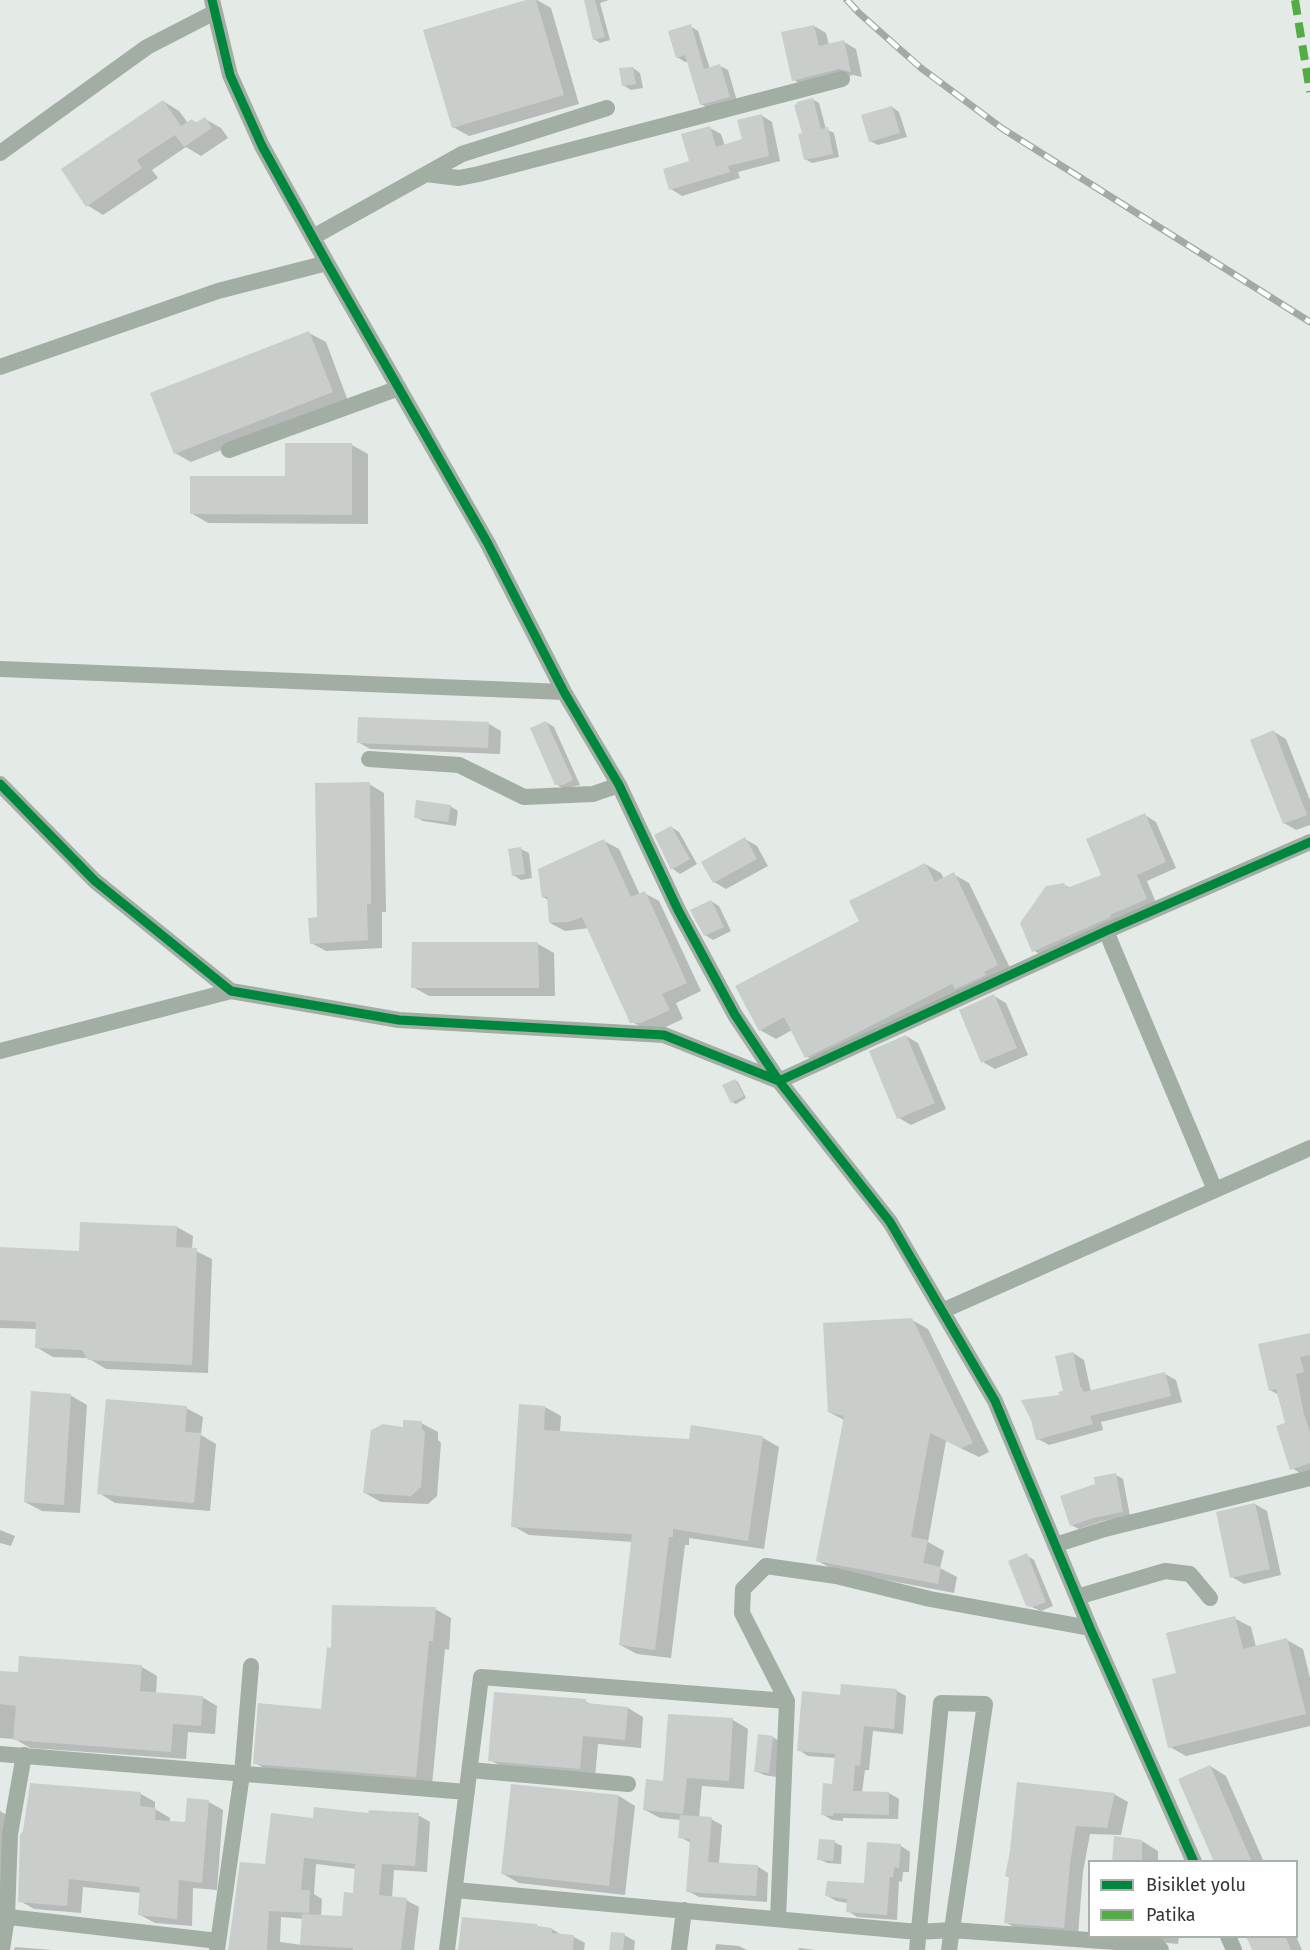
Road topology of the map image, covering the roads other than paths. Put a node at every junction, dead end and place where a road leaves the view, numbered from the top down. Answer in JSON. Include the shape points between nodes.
{"nodes":[{"id":1,"x":214,"y":6,"type":"edge"},
{"id":2,"x":842,"y":79,"type":"dead end"},
{"id":3,"x":607,"y":108,"type":"dead end"},
{"id":4,"x":0,"y":153,"type":"edge"},
{"id":5,"x":426,"y":174,"type":"junction"},
{"id":6,"x":313,"y":237,"type":"junction"},
{"id":7,"x":327,"y":263,"type":"junction"},
{"id":8,"x":0,"y":367,"type":"edge"},
{"id":9,"x":399,"y":388,"type":"junction"},
{"id":10,"x":229,"y":450,"type":"dead end"},
{"id":11,"x":0,"y":669,"type":"edge"},
{"id":12,"x":564,"y":692,"type":"junction"},
{"id":13,"x":369,"y":759,"type":"dead end"},
{"id":14,"x":0,"y":784,"type":"edge"},
{"id":15,"x":619,"y":785,"type":"junction"},
{"id":16,"x":1310,"y":842,"type":"edge"},
{"id":17,"x":1106,"y":931,"type":"junction"},
{"id":18,"x":231,"y":991,"type":"junction"},
{"id":19,"x":0,"y":1051,"type":"edge"},
{"id":20,"x":779,"y":1081,"type":"junction"},
{"id":21,"x":1310,"y":1148,"type":"edge"},
{"id":22,"x":1215,"y":1190,"type":"junction"},
{"id":23,"x":942,"y":1311,"type":"junction"},
{"id":24,"x":1310,"y":1478,"type":"edge"},
{"id":25,"x":1055,"y":1545,"type":"junction"},
{"id":26,"x":1077,"y":1597,"type":"junction"},
{"id":27,"x":1210,"y":1598,"type":"dead end"},
{"id":28,"x":1090,"y":1628,"type":"junction"},
{"id":29,"x":251,"y":1666,"type":"dead end"},
{"id":30,"x":787,"y":1701,"type":"junction"},
{"id":31,"x":0,"y":1754,"type":"edge"},
{"id":32,"x":24,"y":1755,"type":"junction"},
{"id":33,"x":470,"y":1770,"type":"junction"},
{"id":34,"x":242,"y":1774,"type":"junction"},
{"id":35,"x":628,"y":1784,"type":"dead end"},
{"id":36,"x":467,"y":1792,"type":"junction"},
{"id":37,"x":1193,"y":1860,"type":"edge"},
{"id":38,"x":455,"y":1890,"type":"junction"},
{"id":39,"x":684,"y":1910,"type":"junction"},
{"id":40,"x":3,"y":1917,"type":"edge"},
{"id":41,"x":778,"y":1919,"type":"junction"},
{"id":42,"x":952,"y":1930,"type":"junction"},
{"id":43,"x":918,"y":1932,"type":"junction"},
{"id":44,"x":217,"y":1945,"type":"edge"},
{"id":45,"x":2,"y":1950,"type":"edge"},
{"id":46,"x":447,"y":1950,"type":"edge"},
{"id":47,"x":679,"y":1950,"type":"edge"},
{"id":48,"x":917,"y":1950,"type":"edge"},
{"id":49,"x":949,"y":1950,"type":"edge"},
{"id":50,"x":1161,"y":1950,"type":"edge"}],
"edges":[{"from":1,"to":4,"type":"street","via":[[147,47]]},
{"from":1,"to":6,"type":"street","via":[[231,75],[262,146]]},
{"from":2,"to":5,"type":"street","via":[[478,174],[459,178]]},
{"from":3,"to":5,"type":"street","via":[[462,154]]},
{"from":5,"to":6,"type":"street"},
{"from":6,"to":7,"type":"street"},
{"from":7,"to":8,"type":"street","via":[[218,291]]},
{"from":7,"to":9,"type":"street"},
{"from":9,"to":10,"type":"street"},
{"from":9,"to":12,"type":"street","via":[[488,542]]},
{"from":11,"to":12,"type":"street"},
{"from":12,"to":15,"type":"street"},
{"from":13,"to":15,"type":"street","via":[[459,765],[524,797],[593,794]]},
{"from":14,"to":18,"type":"street","via":[[95,881]]},
{"from":15,"to":20,"type":"street","via":[[678,910],[735,1015]]},
{"from":16,"to":17,"type":"street"},
{"from":17,"to":20,"type":"street"},
{"from":17,"to":22,"type":"street"},
{"from":18,"to":19,"type":"street"},
{"from":18,"to":20,"type":"street","via":[[399,1020],[664,1035]]},
{"from":20,"to":23,"type":"street","via":[[890,1222]]},
{"from":21,"to":22,"type":"street"},
{"from":22,"to":23,"type":"street"},
{"from":23,"to":25,"type":"street","via":[[995,1401]]},
{"from":24,"to":25,"type":"street"},
{"from":25,"to":26,"type":"street"},
{"from":26,"to":27,"type":"street","via":[[1165,1571],[1190,1574]]},
{"from":26,"to":28,"type":"street"},
{"from":28,"to":30,"type":"street","via":[[930,1599],[836,1576],[766,1566],[743,1589],[742,1614]]},
{"from":28,"to":37,"type":"street"},
{"from":29,"to":34,"type":"street"},
{"from":30,"to":33,"type":"street","via":[[481,1677]]},
{"from":30,"to":41,"type":"street"},
{"from":31,"to":32,"type":"street"},
{"from":32,"to":34,"type":"street"},
{"from":32,"to":40,"type":"street","via":[[10,1834]]},
{"from":33,"to":35,"type":"street"},
{"from":33,"to":36,"type":"street"},
{"from":34,"to":36,"type":"street"},
{"from":34,"to":44,"type":"street"},
{"from":36,"to":38,"type":"street"},
{"from":38,"to":39,"type":"street"},
{"from":38,"to":46,"type":"street"},
{"from":39,"to":41,"type":"street"},
{"from":39,"to":47,"type":"street"},
{"from":40,"to":44,"type":"street"},
{"from":40,"to":45,"type":"street"},
{"from":41,"to":43,"type":"street"},
{"from":42,"to":43,"type":"street"},
{"from":42,"to":43,"type":"street","via":[[985,1704],[941,1703]]},
{"from":42,"to":49,"type":"street"},
{"from":42,"to":50,"type":"street","via":[[1157,1945]]},
{"from":43,"to":48,"type":"street"}]}
